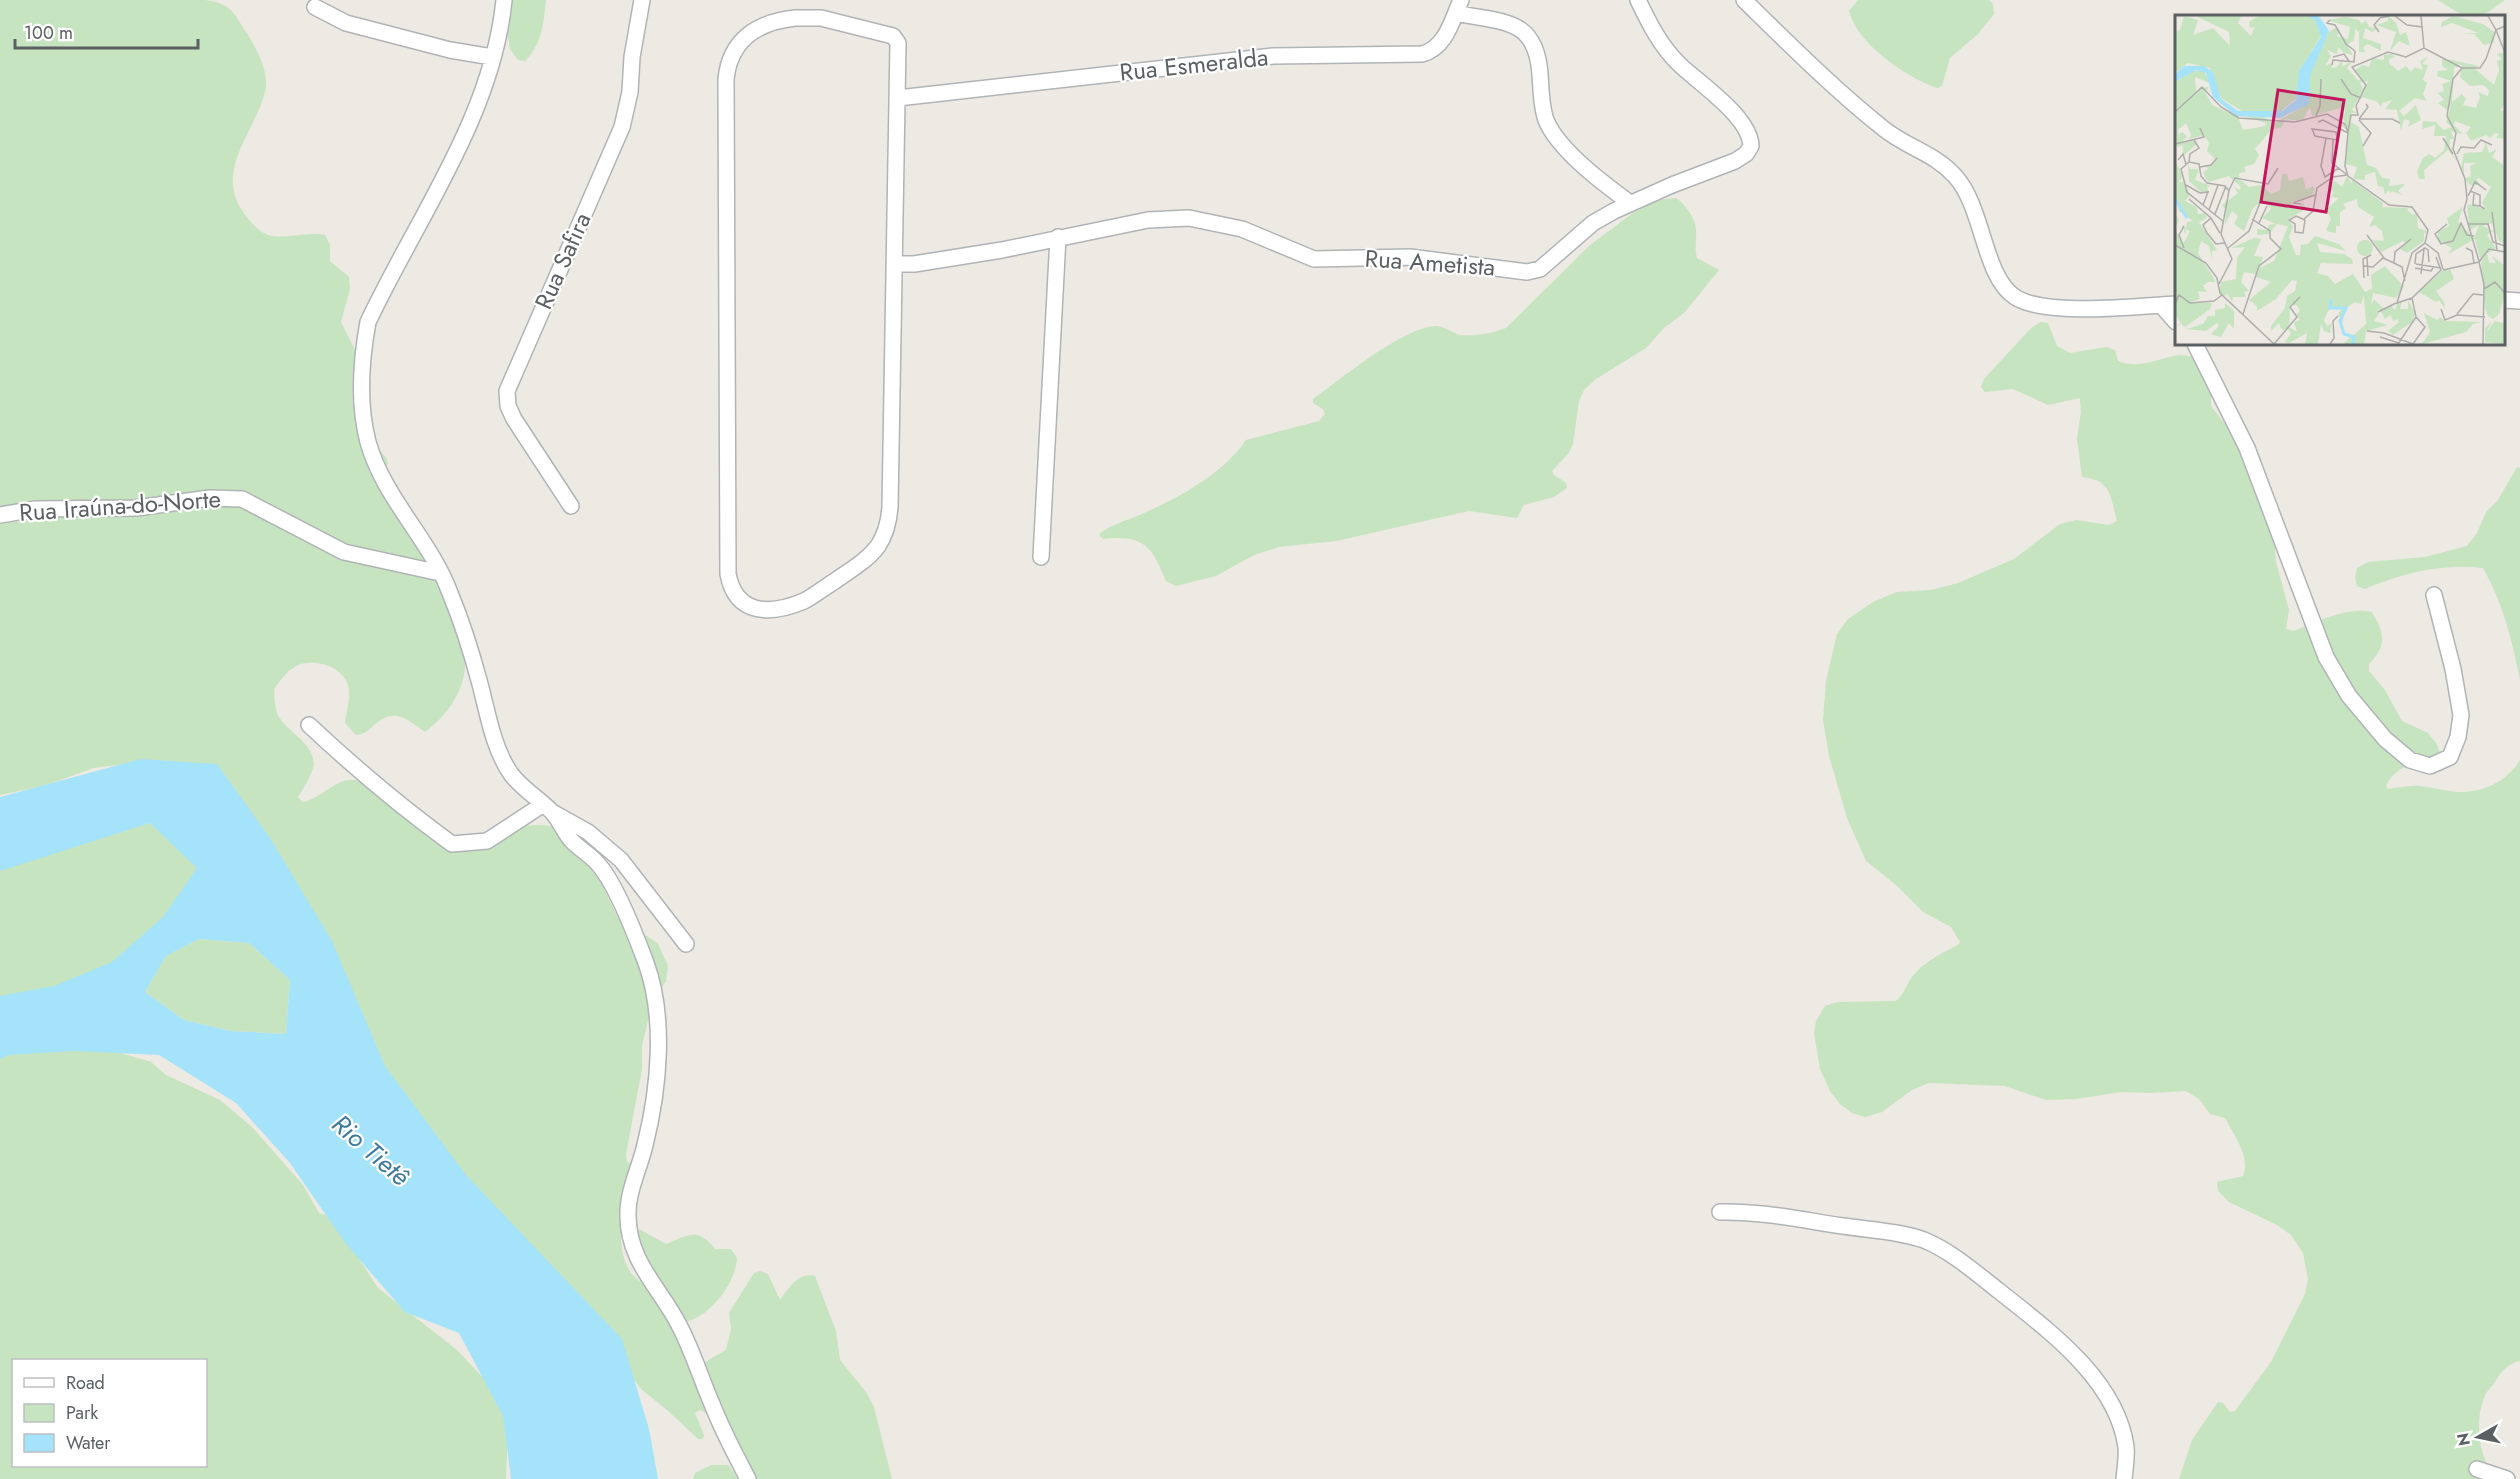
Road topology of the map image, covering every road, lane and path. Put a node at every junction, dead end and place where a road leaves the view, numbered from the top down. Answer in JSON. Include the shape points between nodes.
{"nodes":[{"id":1,"x":504,"y":0,"type":"edge"},
{"id":2,"x":642,"y":0,"type":"edge"},
{"id":3,"x":1638,"y":0,"type":"edge"},
{"id":4,"x":1744,"y":0,"type":"edge"},
{"id":5,"x":1458,"y":6,"type":"edge"},
{"id":6,"x":315,"y":7,"type":"dead end"},
{"id":7,"x":492,"y":57,"type":"junction"},
{"id":8,"x":898,"y":98,"type":"junction"},
{"id":9,"x":1630,"y":203,"type":"junction"},
{"id":10,"x":1058,"y":237,"type":"junction"},
{"id":11,"x":894,"y":264,"type":"junction"},
{"id":12,"x":2505,"y":300,"type":"edge"},
{"id":13,"x":2520,"y":301,"type":"edge"},
{"id":14,"x":2175,"y":304,"type":"edge"},
{"id":15,"x":2160,"y":305,"type":"junction"},
{"id":16,"x":2175,"y":321,"type":"edge"},
{"id":17,"x":2196,"y":345,"type":"edge"},
{"id":18,"x":571,"y":506,"type":"dead end"},
{"id":19,"x":0,"y":515,"type":"edge"},
{"id":20,"x":1041,"y":557,"type":"dead end"},
{"id":21,"x":440,"y":573,"type":"junction"},
{"id":22,"x":2434,"y":595,"type":"dead end"},
{"id":23,"x":309,"y":725,"type":"dead end"},
{"id":24,"x":548,"y":809,"type":"junction"},
{"id":25,"x":686,"y":945,"type":"dead end"},
{"id":26,"x":1720,"y":1212,"type":"dead end"},
{"id":27,"x":2477,"y":1469,"type":"dead end"},
{"id":28,"x":748,"y":1479,"type":"edge"},
{"id":29,"x":2124,"y":1479,"type":"edge"},
{"id":30,"x":2507,"y":1479,"type":"edge"}],
"edges":[{"from":1,"to":7,"type":"street"},
{"from":2,"to":18,"type":"street","name":"Rua Safira","via":[[622,127],[507,391],[513,419]]},
{"from":3,"to":9,"type":"street","name":"Rua Ametista","via":[[1663,45],[1730,111],[1748,132],[1751,146],[1735,161]]},
{"from":4,"to":15,"type":"street","via":[[1865,114],[1894,137],[1934,157],[1956,177],[1977,214],[1995,270],[2004,288],[2016,298],[2056,307]]},
{"from":5,"to":8,"type":"street","name":"Rua Esmeralda","via":[[1437,47],[1422,54],[1274,56]]},
{"from":5,"to":9,"type":"street","via":[[1516,25],[1531,36],[1539,54],[1546,120],[1557,138],[1594,177]]},
{"from":6,"to":7,"type":"street","via":[[346,23]]},
{"from":7,"to":21,"type":"street","via":[[462,139],[368,321],[363,349],[364,414],[376,465]]},
{"from":8,"to":11,"type":"street"},
{"from":8,"to":11,"type":"street","via":[[899,46],[895,37],[821,18],[795,18],[760,26],[744,37],[729,62],[728,574],[738,598],[750,607],[769,611],[804,600],[862,563],[883,537],[890,507]]},
{"from":9,"to":10,"type":"street","name":"Rua Ametista","via":[[1593,223],[1540,269],[1531,272],[1410,257],[1314,259],[1242,229],[1189,218],[1148,220]]},
{"from":10,"to":11,"type":"street","name":"Rua Ametista","via":[[1002,250]]},
{"from":10,"to":20,"type":"street"},
{"from":12,"to":13,"type":"street"},
{"from":14,"to":15,"type":"street"},
{"from":15,"to":16,"type":"street"},
{"from":17,"to":22,"type":"street","via":[[2247,448],[2326,657],[2349,696],[2385,739],[2410,760],[2430,766],[2450,757],[2461,715]]},
{"from":19,"to":21,"type":"street","name":"Rua Iraúna-do-Norte","via":[[35,509],[136,508],[210,498],[242,499],[344,552]]},
{"from":21,"to":24,"type":"street","via":[[456,610],[503,759],[511,773]]},
{"from":23,"to":24,"type":"street","via":[[408,812],[452,844],[487,841]]},
{"from":24,"to":25,"type":"street","via":[[588,832],[621,860]]},
{"from":24,"to":28,"type":"street","via":[[573,843],[607,875],[652,981],[658,1016],[656,1084],[629,1204],[631,1234],[640,1264],[679,1325],[712,1406]]},
{"from":26,"to":29,"type":"street","via":[[1753,1213],[1898,1234],[1924,1240],[1951,1256],[2077,1356],[2121,1428],[2126,1448]]},
{"from":27,"to":30,"type":"street"}]}
